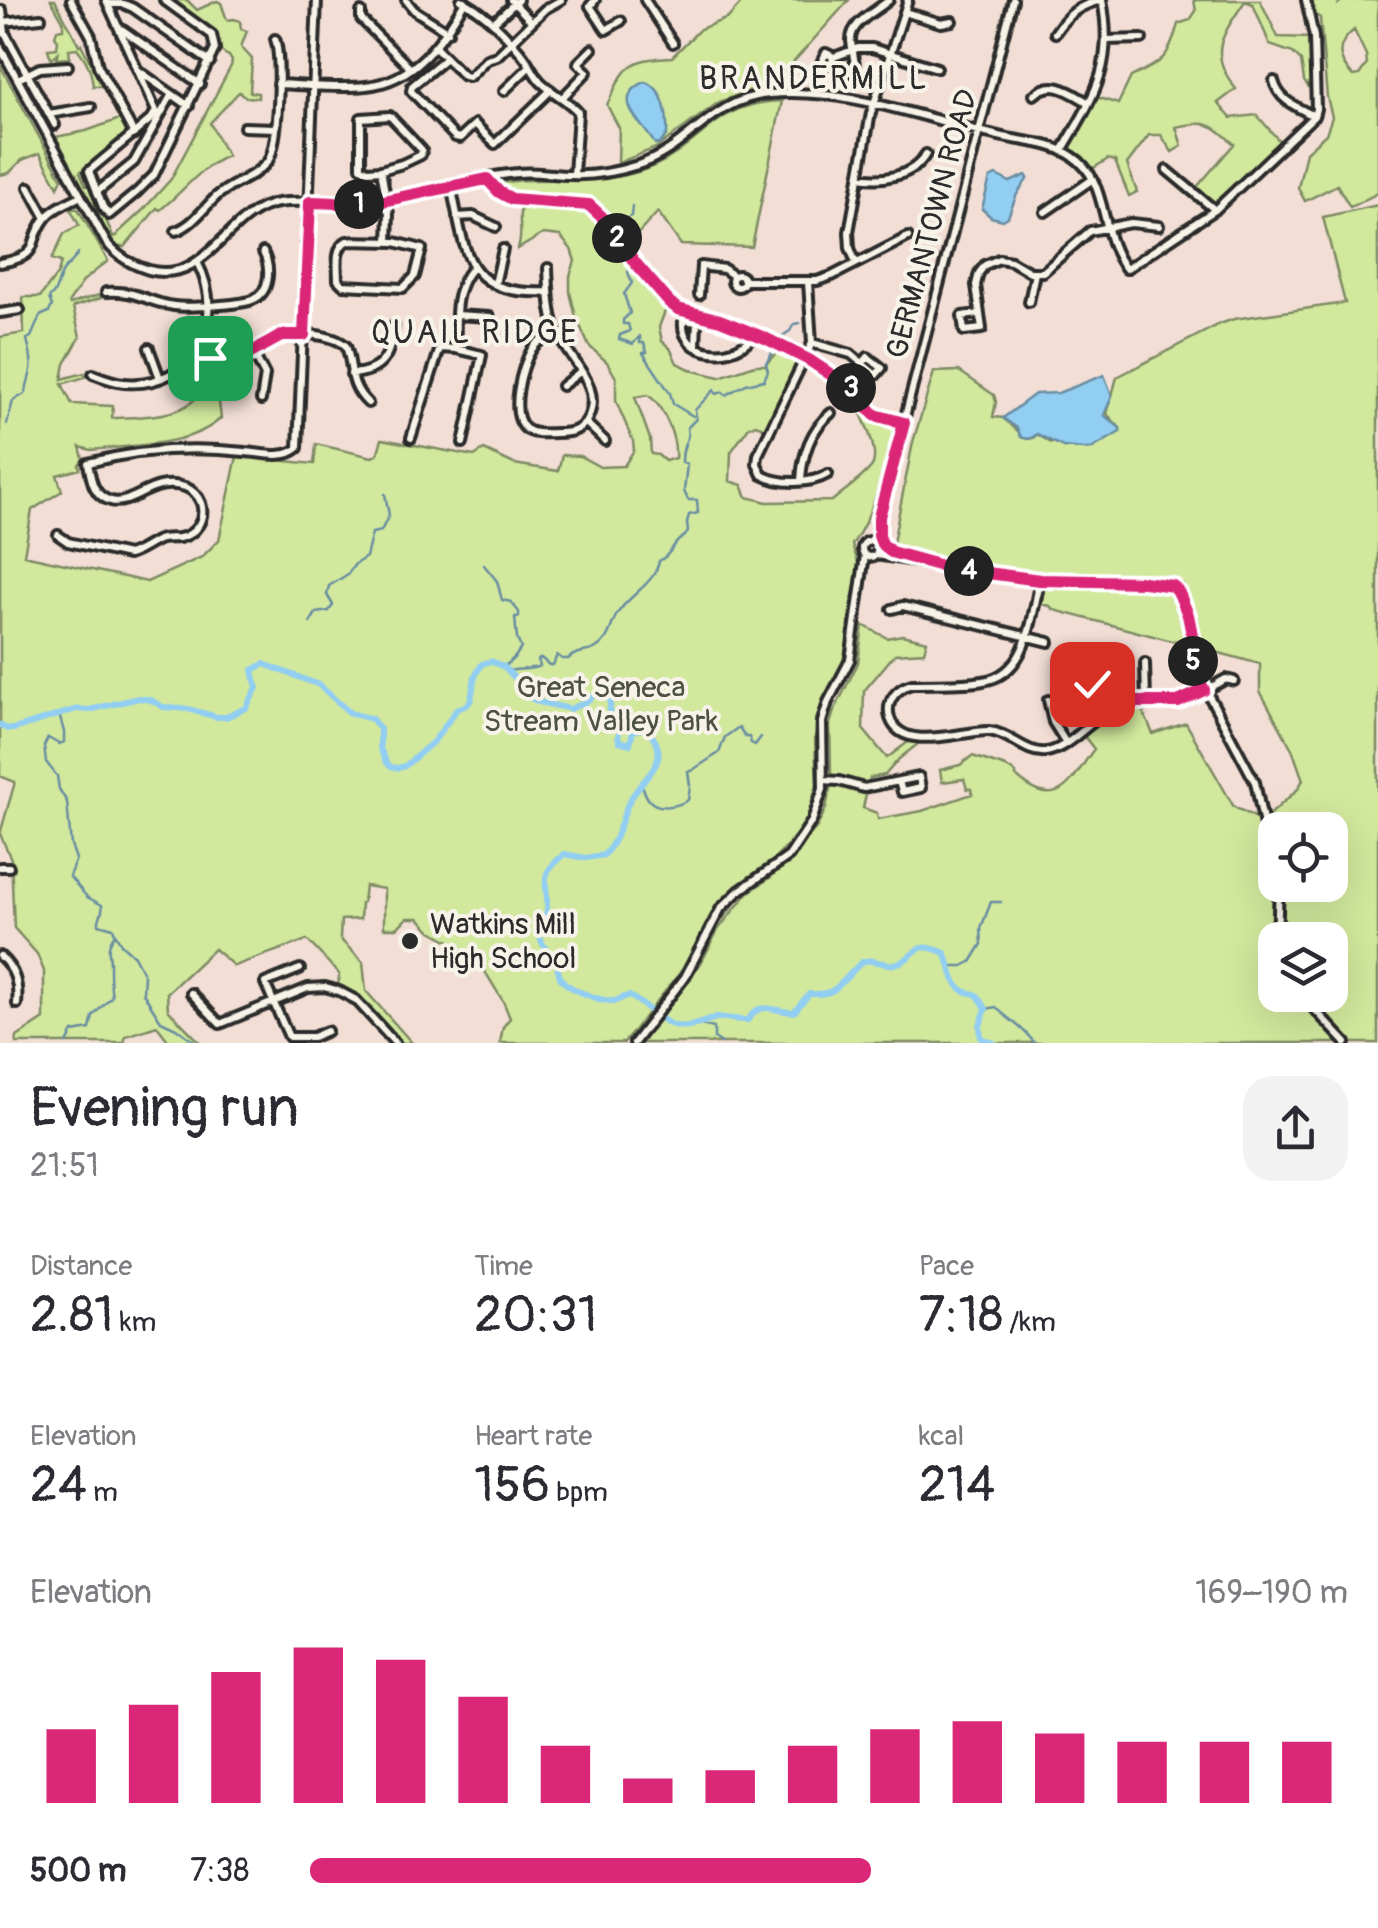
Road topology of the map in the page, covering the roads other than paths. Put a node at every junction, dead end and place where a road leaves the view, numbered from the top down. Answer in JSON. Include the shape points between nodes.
{"nodes":[{"id":1,"x":71,"y":0,"type":"edge"},
{"id":2,"x":164,"y":0,"type":"edge"},
{"id":3,"x":317,"y":0,"type":"edge"},
{"id":4,"x":406,"y":0,"type":"edge"},
{"id":5,"x":561,"y":0,"type":"edge"},
{"id":6,"x":596,"y":0,"type":"edge"},
{"id":7,"x":645,"y":0,"type":"edge"},
{"id":8,"x":889,"y":0,"type":"edge"},
{"id":9,"x":908,"y":0,"type":"edge"},
{"id":10,"x":1014,"y":0,"type":"edge"},
{"id":11,"x":1102,"y":0,"type":"edge"},
{"id":12,"x":1306,"y":0,"type":"edge"},
{"id":13,"x":464,"y":1,"type":"edge"},
{"id":14,"x":515,"y":1,"type":"edge"},
{"id":15,"x":107,"y":2,"type":"edge"},
{"id":16,"x":2,"y":10,"type":"edge"},
{"id":17,"x":361,"y":12,"type":"dead end"},
{"id":18,"x":904,"y":12,"type":"junction"},
{"id":19,"x":41,"y":18,"type":"dead end"},
{"id":20,"x":532,"y":21,"type":"junction"},
{"id":21,"x":620,"y":21,"type":"dead end"},
{"id":22,"x":952,"y":21,"type":"dead end"},
{"id":23,"x":3,"y":22,"type":"junction"},
{"id":24,"x":493,"y":23,"type":"junction"},
{"id":25,"x":118,"y":27,"type":"junction"},
{"id":26,"x":448,"y":32,"type":"junction"},
{"id":27,"x":1055,"y":33,"type":"dead end"},
{"id":28,"x":1142,"y":38,"type":"dead end"},
{"id":29,"x":275,"y":39,"type":"dead end"},
{"id":30,"x":1106,"y":40,"type":"junction"},
{"id":31,"x":512,"y":42,"type":"junction"},
{"id":32,"x":673,"y":43,"type":"dead end"},
{"id":33,"x":0,"y":46,"type":"edge"},
{"id":34,"x":436,"y":47,"type":"junction"},
{"id":35,"x":592,"y":49,"type":"dead end"},
{"id":36,"x":854,"y":49,"type":"junction"},
{"id":37,"x":890,"y":53,"type":"junction"},
{"id":38,"x":834,"y":57,"type":"dead end"},
{"id":39,"x":446,"y":58,"type":"junction"},
{"id":40,"x":210,"y":62,"type":"junction"},
{"id":41,"x":68,"y":66,"type":"dead end"},
{"id":42,"x":530,"y":66,"type":"junction"},
{"id":43,"x":938,"y":68,"type":"dead end"},
{"id":44,"x":411,"y":69,"type":"junction"},
{"id":45,"x":138,"y":71,"type":"junction"},
{"id":46,"x":853,"y":73,"type":"dead end"},
{"id":47,"x":27,"y":74,"type":"junction"},
{"id":48,"x":18,"y":79,"type":"junction"},
{"id":49,"x":1274,"y":81,"type":"dead end"},
{"id":50,"x":200,"y":84,"type":"junction"},
{"id":51,"x":278,"y":84,"type":"junction"},
{"id":52,"x":313,"y":85,"type":"junction"},
{"id":53,"x":551,"y":90,"type":"junction"},
{"id":54,"x":504,"y":91,"type":"dead end"},
{"id":55,"x":172,"y":94,"type":"junction"},
{"id":56,"x":1034,"y":95,"type":"dead end"},
{"id":57,"x":563,"y":97,"type":"junction"},
{"id":58,"x":1090,"y":103,"type":"junction"},
{"id":59,"x":874,"y":104,"type":"junction"},
{"id":60,"x":189,"y":106,"type":"junction"},
{"id":61,"x":91,"y":107,"type":"dead end"},
{"id":62,"x":49,"y":114,"type":"junction"},
{"id":63,"x":1314,"y":116,"type":"junction"},
{"id":64,"x":55,"y":126,"type":"dead end"},
{"id":65,"x":244,"y":127,"type":"dead end"},
{"id":66,"x":276,"y":128,"type":"junction"},
{"id":67,"x":980,"y":131,"type":"junction"},
{"id":68,"x":134,"y":134,"type":"junction"},
{"id":69,"x":1062,"y":151,"type":"junction"},
{"id":70,"x":926,"y":154,"type":"dead end"},
{"id":71,"x":381,"y":170,"type":"junction"},
{"id":72,"x":1167,"y":170,"type":"dead end"},
{"id":73,"x":574,"y":176,"type":"junction"},
{"id":74,"x":859,"y":176,"type":"junction"},
{"id":75,"x":487,"y":179,"type":"junction"},
{"id":76,"x":1093,"y":179,"type":"junction"},
{"id":77,"x":450,"y":186,"type":"junction"},
{"id":78,"x":29,"y":187,"type":"dead end"},
{"id":79,"x":98,"y":192,"type":"junction"},
{"id":80,"x":81,"y":196,"type":"junction"},
{"id":81,"x":386,"y":200,"type":"junction"},
{"id":82,"x":310,"y":202,"type":"junction"},
{"id":83,"x":1216,"y":210,"type":"junction"},
{"id":84,"x":1045,"y":212,"type":"dead end"},
{"id":85,"x":46,"y":218,"type":"junction"},
{"id":86,"x":458,"y":218,"type":"junction"},
{"id":87,"x":1159,"y":226,"type":"dead end"},
{"id":88,"x":496,"y":227,"type":"dead end"},
{"id":89,"x":1107,"y":228,"type":"junction"},
{"id":90,"x":176,"y":230,"type":"dead end"},
{"id":91,"x":908,"y":237,"type":"dead end"},
{"id":92,"x":388,"y":242,"type":"junction"},
{"id":93,"x":503,"y":249,"type":"dead end"},
{"id":94,"x":263,"y":252,"type":"dead end"},
{"id":95,"x":0,"y":262,"type":"edge"},
{"id":96,"x":197,"y":262,"type":"junction"},
{"id":97,"x":856,"y":263,"type":"junction"},
{"id":98,"x":472,"y":268,"type":"junction"},
{"id":99,"x":548,"y":268,"type":"dead end"},
{"id":100,"x":1035,"y":272,"type":"junction"},
{"id":101,"x":808,"y":282,"type":"junction"},
{"id":102,"x":495,"y":284,"type":"junction"},
{"id":103,"x":106,"y":292,"type":"dead end"},
{"id":104,"x":549,"y":292,"type":"junction"},
{"id":105,"x":699,"y":294,"type":"dead end"},
{"id":106,"x":0,"y":301,"type":"edge"},
{"id":107,"x":1029,"y":302,"type":"dead end"},
{"id":108,"x":210,"y":305,"type":"junction"},
{"id":109,"x":20,"y":310,"type":"dead end"},
{"id":110,"x":1,"y":313,"type":"edge"},
{"id":111,"x":980,"y":314,"type":"dead end"},
{"id":112,"x":456,"y":315,"type":"junction"},
{"id":113,"x":490,"y":317,"type":"dead end"},
{"id":114,"x":394,"y":326,"type":"dead end"},
{"id":115,"x":557,"y":331,"type":"junction"},
{"id":116,"x":754,"y":334,"type":"junction"},
{"id":117,"x":304,"y":335,"type":"junction"},
{"id":118,"x":812,"y":343,"type":"junction"},
{"id":119,"x":696,"y":346,"type":"dead end"},
{"id":120,"x":148,"y":348,"type":"dead end"},
{"id":121,"x":456,"y":348,"type":"junction"},
{"id":122,"x":196,"y":350,"type":"junction"},
{"id":123,"x":253,"y":352,"type":"junction"},
{"id":124,"x":805,"y":358,"type":"junction"},
{"id":125,"x":863,"y":363,"type":"dead end"},
{"id":126,"x":581,"y":372,"type":"junction"},
{"id":127,"x":93,"y":374,"type":"dead end"},
{"id":128,"x":351,"y":374,"type":"junction"},
{"id":129,"x":160,"y":378,"type":"junction"},
{"id":130,"x":562,"y":386,"type":"dead end"},
{"id":131,"x":261,"y":400,"type":"dead end"},
{"id":132,"x":368,"y":402,"type":"dead end"},
{"id":133,"x":831,"y":412,"type":"dead end"},
{"id":134,"x":586,"y":423,"type":"junction"},
{"id":135,"x":904,"y":423,"type":"junction"},
{"id":136,"x":411,"y":438,"type":"dead end"},
{"id":137,"x":605,"y":441,"type":"dead end"},
{"id":138,"x":463,"y":442,"type":"dead end"},
{"id":139,"x":828,"y":474,"type":"dead end"},
{"id":140,"x":800,"y":481,"type":"junction"},
{"id":141,"x":879,"y":517,"type":"junction"},
{"id":142,"x":58,"y":536,"type":"dead end"},
{"id":143,"x":867,"y":542,"type":"junction"},
{"id":144,"x":874,"y":552,"type":"junction"},
{"id":145,"x":891,"y":552,"type":"junction"},
{"id":146,"x":917,"y":561,"type":"junction"},
{"id":147,"x":1040,"y":580,"type":"junction"},
{"id":148,"x":892,"y":608,"type":"dead end"},
{"id":149,"x":1027,"y":636,"type":"junction"},
{"id":150,"x":1049,"y":642,"type":"dead end"},
{"id":151,"x":1097,"y":651,"type":"dead end"},
{"id":152,"x":1145,"y":663,"type":"dead end"},
{"id":153,"x":1234,"y":681,"type":"dead end"},
{"id":154,"x":1204,"y":690,"type":"junction"},
{"id":155,"x":1048,"y":700,"type":"dead end"},
{"id":156,"x":1146,"y":702,"type":"junction"},
{"id":157,"x":1101,"y":716,"type":"junction"},
{"id":158,"x":1066,"y":743,"type":"junction"},
{"id":159,"x":823,"y":780,"type":"junction"},
{"id":160,"x":899,"y":781,"type":"dead end"},
{"id":161,"x":1262,"y":812,"type":"edge"},
{"id":162,"x":0,"y":956,"type":"edge"},
{"id":163,"x":300,"y":969,"type":"dead end"},
{"id":164,"x":191,"y":993,"type":"dead end"},
{"id":165,"x":273,"y":1002,"type":"junction"},
{"id":166,"x":17,"y":1004,"type":"dead end"},
{"id":167,"x":1317,"y":1012,"type":"edge"},
{"id":168,"x":327,"y":1031,"type":"dead end"},
{"id":169,"x":396,"y":1043,"type":"edge"},
{"id":170,"x":634,"y":1043,"type":"edge"},
{"id":171,"x":1346,"y":1043,"type":"edge"}],
"edges":[{"from":1,"to":68,"type":"street"},
{"from":2,"to":40,"type":"street","via":[[212,35]]},
{"from":3,"to":52,"type":"street"},
{"from":4,"to":26,"type":"street"},
{"from":5,"to":20,"type":"street"},
{"from":6,"to":21,"type":"street","via":[[590,6],[606,30]]},
{"from":7,"to":32,"type":"street"},
{"from":8,"to":36,"type":"street","via":[[857,25]]},
{"from":9,"to":18,"type":"street"},
{"from":10,"to":67,"type":"street","name":"GERMANTOWN ROAD"},
{"from":11,"to":27,"type":"street","via":[[1074,10]]},
{"from":11,"to":30,"type":"street"},
{"from":12,"to":63,"type":"street","via":[[1314,37]]},
{"from":13,"to":24,"type":"street"},
{"from":13,"to":26,"type":"street"},
{"from":14,"to":20,"type":"street"},
{"from":14,"to":24,"type":"street"},
{"from":15,"to":25,"type":"street"},
{"from":15,"to":40,"type":"street","via":[[132,8]]},
{"from":16,"to":23,"type":"street"},
{"from":17,"to":44,"type":"street"},
{"from":18,"to":22,"type":"street"},
{"from":18,"to":37,"type":"street"},
{"from":19,"to":23,"type":"street"},
{"from":20,"to":31,"type":"street"},
{"from":23,"to":47,"type":"street"},
{"from":24,"to":31,"type":"street"},
{"from":25,"to":45,"type":"street"},
{"from":25,"to":50,"type":"street"},
{"from":26,"to":34,"type":"street"},
{"from":28,"to":30,"type":"street"},
{"from":29,"to":51,"type":"street"},
{"from":30,"to":58,"type":"street"},
{"from":31,"to":39,"type":"street","via":[[469,76]]},
{"from":31,"to":42,"type":"street"},
{"from":33,"to":48,"type":"street"},
{"from":34,"to":39,"type":"street"},
{"from":34,"to":44,"type":"street"},
{"from":35,"to":57,"type":"street","via":[[578,63],[588,72]]},
{"from":36,"to":37,"type":"street"},
{"from":36,"to":38,"type":"street"},
{"from":36,"to":46,"type":"street"},
{"from":37,"to":43,"type":"street"},
{"from":37,"to":59,"type":"street"},
{"from":39,"to":53,"type":"street","via":[[411,91],[455,137],[474,124],[495,144]]},
{"from":40,"to":50,"type":"street"},
{"from":41,"to":47,"type":"street"},
{"from":42,"to":53,"type":"street"},
{"from":42,"to":54,"type":"street"},
{"from":44,"to":52,"type":"street","via":[[375,85]]},
{"from":45,"to":55,"type":"street"},
{"from":45,"to":68,"type":"street","via":[[156,112]]},
{"from":47,"to":48,"type":"street"},
{"from":47,"to":62,"type":"street"},
{"from":48,"to":80,"type":"street"},
{"from":49,"to":63,"type":"street","via":[[1282,98]]},
{"from":50,"to":60,"type":"street"},
{"from":51,"to":52,"type":"street"},
{"from":51,"to":66,"type":"street"},
{"from":52,"to":82,"type":"street"},
{"from":53,"to":57,"type":"street"},
{"from":55,"to":60,"type":"street"},
{"from":55,"to":79,"type":"street","via":[[134,162]]},
{"from":56,"to":58,"type":"street","via":[[1058,87]]},
{"from":57,"to":73,"type":"street","via":[[578,116]]},
{"from":58,"to":69,"type":"street"},
{"from":59,"to":67,"type":"street"},
{"from":59,"to":73,"type":"street","via":[[809,94],[757,96],[722,108],[653,158]]},
{"from":59,"to":74,"type":"street"},
{"from":60,"to":79,"type":"street","via":[[151,179],[110,214]]},
{"from":61,"to":62,"type":"street"},
{"from":62,"to":64,"type":"street"},
{"from":63,"to":83,"type":"street"},
{"from":65,"to":66,"type":"street"},
{"from":66,"to":90,"type":"street","via":[[267,163]]},
{"from":67,"to":69,"type":"street"},
{"from":67,"to":135,"type":"street","name":"GERMANTOWN ROAD"},
{"from":68,"to":79,"type":"street","via":[[90,171]]},
{"from":69,"to":76,"type":"street"},
{"from":70,"to":74,"type":"street","via":[[892,177]]},
{"from":71,"to":71,"type":"street","via":[[361,168],[362,118],[390,116],[422,150]]},
{"from":71,"to":81,"type":"street"},
{"from":72,"to":83,"type":"street"},
{"from":73,"to":75,"type":"street","via":[[522,172]]},
{"from":74,"to":97,"type":"street","via":[[849,232]]},
{"from":75,"to":77,"type":"street"},
{"from":75,"to":116,"type":"street","via":[[512,199],[589,205],[669,302]]},
{"from":76,"to":84,"type":"street"},
{"from":76,"to":89,"type":"street"},
{"from":77,"to":81,"type":"street"},
{"from":77,"to":86,"type":"street"},
{"from":78,"to":85,"type":"street"},
{"from":80,"to":85,"type":"street"},
{"from":80,"to":96,"type":"street","via":[[106,242],[136,266],[156,272]]},
{"from":81,"to":82,"type":"street"},
{"from":81,"to":92,"type":"street"},
{"from":82,"to":96,"type":"street","via":[[256,210]]},
{"from":82,"to":117,"type":"street"},
{"from":83,"to":89,"type":"street","via":[[1126,270]]},
{"from":85,"to":95,"type":"street","via":[[26,254]]},
{"from":86,"to":88,"type":"street","via":[[474,216]]},
{"from":86,"to":98,"type":"street"},
{"from":87,"to":89,"type":"street"},
{"from":89,"to":100,"type":"street","via":[[1086,233],[1046,270]]},
{"from":91,"to":97,"type":"street"},
{"from":92,"to":92,"type":"street","via":[[344,243],[340,283],[401,288],[412,281],[422,249]]},
{"from":93,"to":102,"type":"street"},
{"from":94,"to":108,"type":"street","via":[[263,292],[252,301]]},
{"from":96,"to":108,"type":"street"},
{"from":97,"to":101,"type":"street"},
{"from":98,"to":102,"type":"street"},
{"from":98,"to":112,"type":"street","via":[[460,284]]},
{"from":99,"to":104,"type":"street"},
{"from":100,"to":107,"type":"street"},
{"from":100,"to":111,"type":"street","via":[[1011,260],[986,266],[976,280]]},
{"from":101,"to":105,"type":"street","via":[[744,281],[702,266]]},
{"from":101,"to":118,"type":"street"},
{"from":102,"to":104,"type":"street"},
{"from":103,"to":108,"type":"street","via":[[133,292],[177,307]]},
{"from":104,"to":115,"type":"street"},
{"from":106,"to":110,"type":"street"},
{"from":108,"to":122,"type":"street"},
{"from":109,"to":110,"type":"street"},
{"from":112,"to":113,"type":"street"},
{"from":112,"to":121,"type":"street"},
{"from":114,"to":128,"type":"street","via":[[382,364]]},
{"from":115,"to":126,"type":"street"},
{"from":115,"to":134,"type":"street","via":[[528,358],[516,406],[520,420],[534,432],[568,433]]},
{"from":116,"to":119,"type":"street","via":[[721,354]]},
{"from":116,"to":124,"type":"street"},
{"from":117,"to":123,"type":"street","via":[[283,335]]},
{"from":117,"to":128,"type":"street","via":[[343,342]]},
{"from":117,"to":142,"type":"street","via":[[294,453],[174,449],[88,463],[105,499],[121,502],[153,487],[190,488],[202,510],[198,527],[128,555]]},
{"from":118,"to":124,"type":"street"},
{"from":118,"to":125,"type":"street"},
{"from":120,"to":129,"type":"street"},
{"from":121,"to":136,"type":"street","via":[[440,348]]},
{"from":121,"to":138,"type":"street","via":[[482,355]]},
{"from":122,"to":123,"type":"street","via":[[222,362]]},
{"from":122,"to":129,"type":"street"},
{"from":123,"to":131,"type":"street","via":[[265,375]]},
{"from":124,"to":135,"type":"street","via":[[851,388],[875,415]]},
{"from":124,"to":140,"type":"street","via":[[757,460],[765,477]]},
{"from":126,"to":130,"type":"street"},
{"from":126,"to":134,"type":"street","via":[[592,392]]},
{"from":127,"to":129,"type":"street","via":[[127,383]]},
{"from":128,"to":132,"type":"street"},
{"from":133,"to":140,"type":"street","via":[[802,457]]},
{"from":134,"to":137,"type":"street"},
{"from":135,"to":141,"type":"street","name":"GERMANTOWN ROAD"},
{"from":139,"to":140,"type":"street"},
{"from":141,"to":143,"type":"street","name":"GERMANTOWN ROAD"},
{"from":141,"to":144,"type":"street","name":"GERMANTOWN ROAD"},
{"from":141,"to":145,"type":"street","via":[[879,536]]},
{"from":143,"to":144,"type":"street"},
{"from":143,"to":144,"type":"street","name":"GERMANTOWN ROAD","via":[[862,548]]},
{"from":144,"to":145,"type":"street"},
{"from":144,"to":146,"type":"street"},
{"from":144,"to":159,"type":"street","via":[[861,585],[850,660],[822,722]]},
{"from":145,"to":146,"type":"street"},
{"from":146,"to":147,"type":"street"},
{"from":147,"to":149,"type":"street"},
{"from":147,"to":154,"type":"street","via":[[1173,586],[1188,615],[1193,666]]},
{"from":148,"to":149,"type":"street"},
{"from":149,"to":150,"type":"street"},
{"from":149,"to":158,"type":"street","via":[[1016,662],[1001,675],[901,688],[890,702],[890,719],[901,732],[924,738],[990,731],[1045,752]]},
{"from":151,"to":157,"type":"street","via":[[1092,684]]},
{"from":152,"to":156,"type":"street"},
{"from":153,"to":154,"type":"street"},
{"from":154,"to":156,"type":"street","via":[[1178,702]]},
{"from":154,"to":161,"type":"street","via":[[1259,791]]},
{"from":155,"to":158,"type":"street"},
{"from":156,"to":157,"type":"street"},
{"from":157,"to":158,"type":"street"},
{"from":159,"to":160,"type":"street","via":[[864,788]]},
{"from":159,"to":170,"type":"street","via":[[819,806],[800,842],[726,902],[677,988]]},
{"from":162,"to":166,"type":"street","via":[[15,975]]},
{"from":163,"to":165,"type":"street","via":[[265,983]]},
{"from":164,"to":165,"type":"street","via":[[220,1024]]},
{"from":165,"to":168,"type":"street","via":[[289,1037]]},
{"from":165,"to":169,"type":"street","via":[[308,988],[339,990]]},
{"from":167,"to":171,"type":"street"}]}
